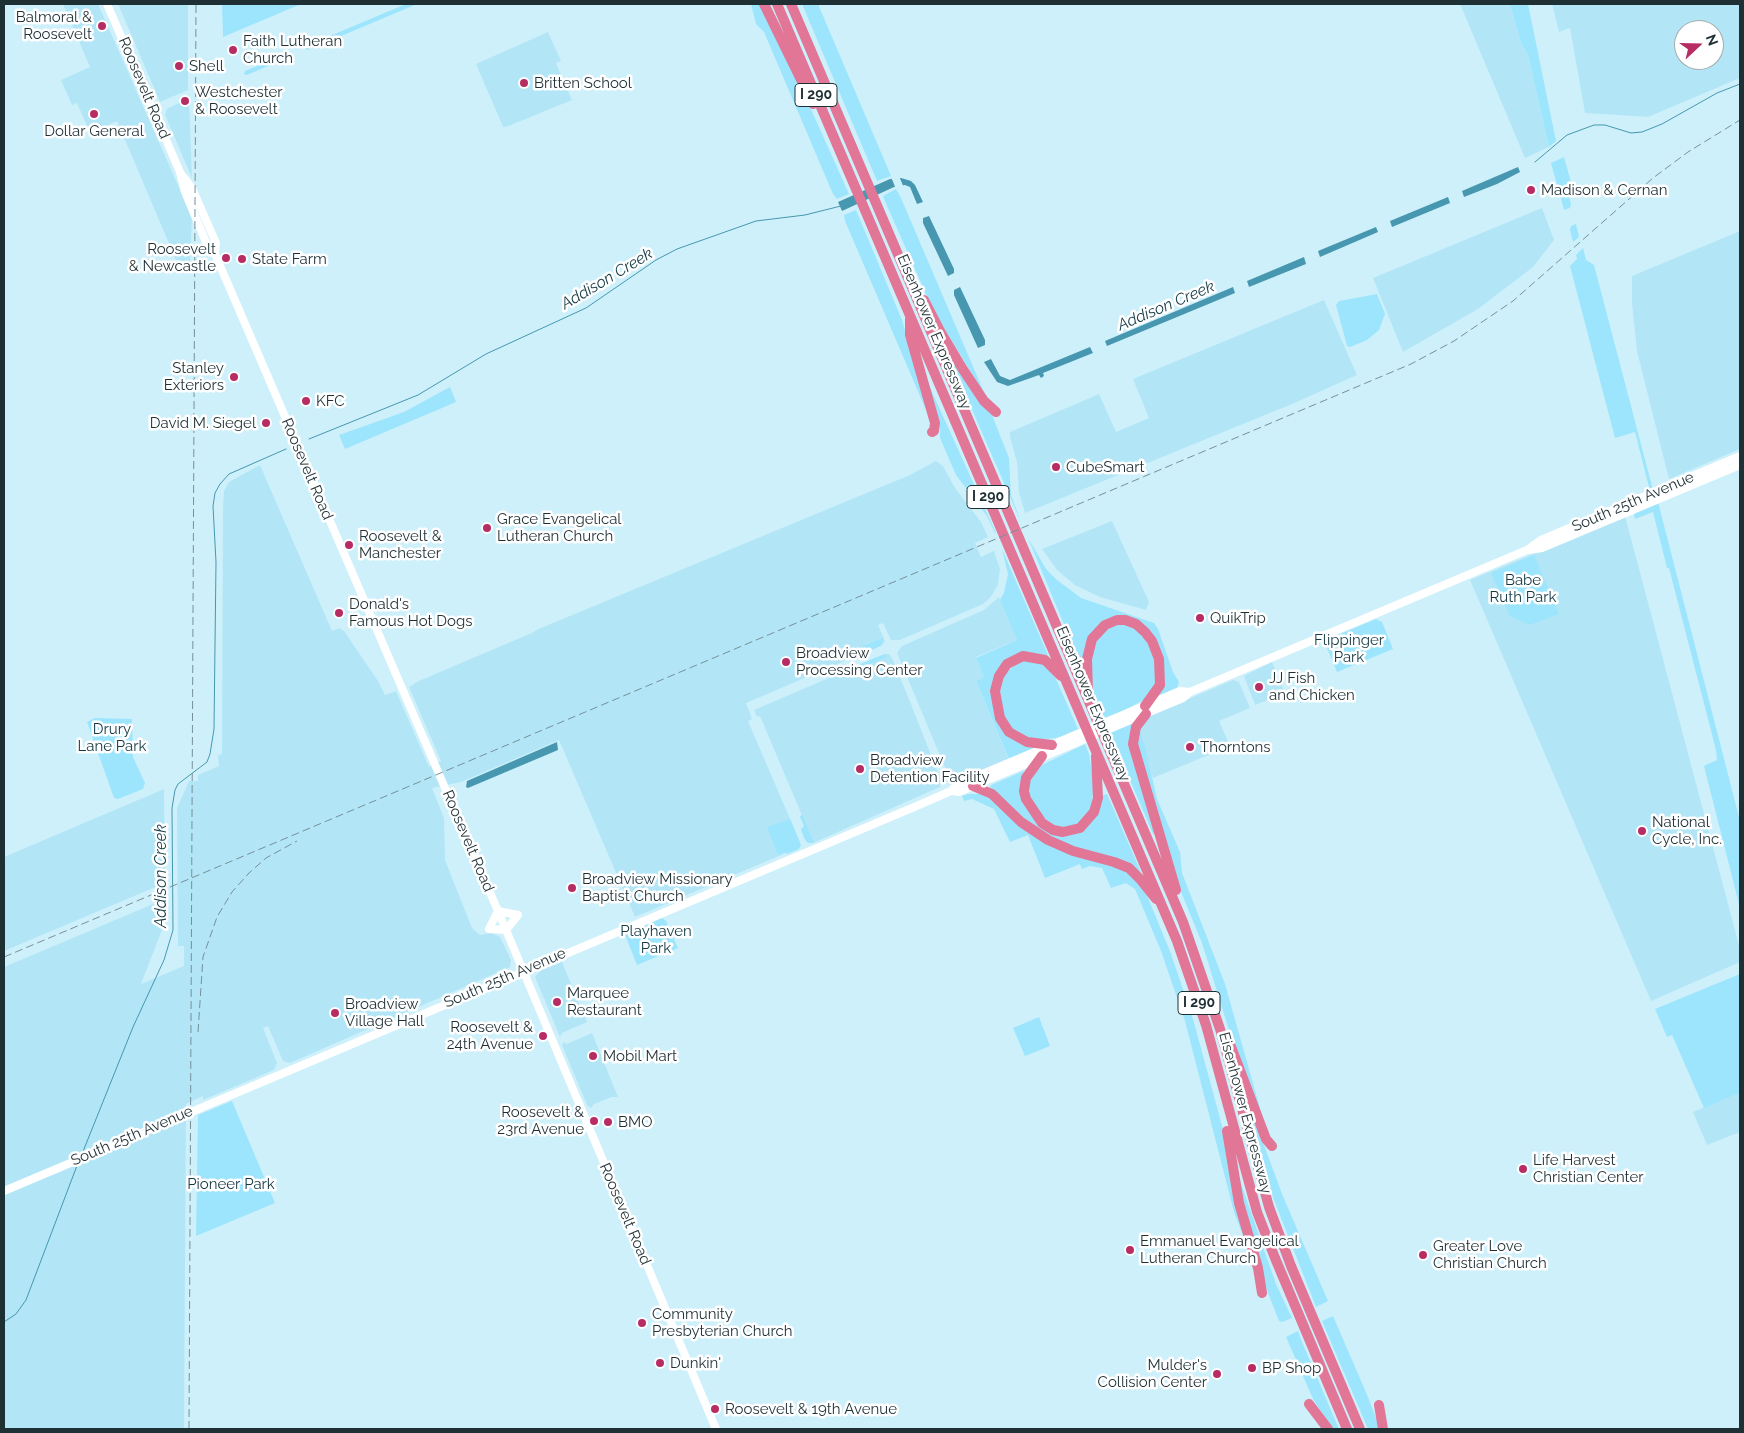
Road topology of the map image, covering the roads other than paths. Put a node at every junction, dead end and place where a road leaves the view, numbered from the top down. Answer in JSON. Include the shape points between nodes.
{"nodes":[{"id":1,"x":108,"y":4,"type":"edge"},
{"id":2,"x":764,"y":4,"type":"edge"},
{"id":3,"x":777,"y":4,"type":"edge"},
{"id":4,"x":790,"y":4,"type":"edge"},
{"id":5,"x":843,"y":158,"type":"junction"},
{"id":6,"x":907,"y":275,"type":"junction"},
{"id":7,"x":910,"y":313,"type":"junction"},
{"id":8,"x":996,"y":412,"type":"dead end"},
{"id":9,"x":932,"y":432,"type":"dead end"},
{"id":10,"x":1740,"y":459,"type":"edge"},
{"id":11,"x":1066,"y":681,"type":"junction"},
{"id":12,"x":1088,"y":700,"type":"junction"},
{"id":13,"x":1145,"y":710,"type":"junction"},
{"id":14,"x":1070,"y":741,"type":"junction"},
{"id":15,"x":1052,"y":745,"type":"junction"},
{"id":16,"x":1096,"y":750,"type":"junction"},
{"id":17,"x":1042,"y":756,"type":"junction"},
{"id":18,"x":973,"y":786,"type":"junction"},
{"id":19,"x":951,"y":790,"type":"junction"},
{"id":20,"x":1163,"y":907,"type":"junction"},
{"id":21,"x":498,"y":911,"type":"junction"},
{"id":22,"x":1183,"y":922,"type":"junction"},
{"id":23,"x":506,"y":930,"type":"junction"},
{"id":24,"x":523,"y":970,"type":"junction"},
{"id":25,"x":1220,"y":1029,"type":"junction"},
{"id":26,"x":1226,"y":1101,"type":"junction"},
{"id":27,"x":1272,"y":1146,"type":"dead end"},
{"id":28,"x":4,"y":1191,"type":"edge"},
{"id":29,"x":1262,"y":1293,"type":"dead end"},
{"id":30,"x":1309,"y":1404,"type":"dead end"},
{"id":31,"x":1379,"y":1405,"type":"dead end"},
{"id":32,"x":716,"y":1429,"type":"edge"},
{"id":33,"x":1328,"y":1429,"type":"edge"},
{"id":34,"x":1347,"y":1429,"type":"edge"},
{"id":35,"x":1360,"y":1429,"type":"edge"},
{"id":36,"x":1383,"y":1429,"type":"edge"}],
"edges":[{"from":1,"to":21,"type":"main road","name":"Roosevelt Road","via":[[180,172],[208,247],[215,254]]},
{"from":2,"to":5,"type":"highway","via":[[831,146]]},
{"from":3,"to":5,"type":"highway","name":"Eisenhower Expressway","number":"I 290"},
{"from":4,"to":6,"type":"highway","name":"Eisenhower Expressway","number":"I 290"},
{"from":5,"to":7,"type":"highway","name":"Eisenhower Expressway","number":"I 290"},
{"from":6,"to":8,"type":"highway","via":[[922,295],[962,368],[984,401]]},
{"from":6,"to":12,"type":"highway","name":"Eisenhower Expressway","number":"I 290"},
{"from":7,"to":9,"type":"highway","via":[[910,336],[935,423]]},
{"from":7,"to":11,"type":"highway","name":"Eisenhower Expressway","number":"I 290"},
{"from":10,"to":13,"type":"main road","name":"South 25th Avenue","via":[[1542,548],[1527,550],[1190,692],[1180,691]]},
{"from":11,"to":15,"type":"highway","via":[[1045,660],[1029,655],[1007,664],[997,684],[997,710],[1009,732],[1021,740]]},
{"from":11,"to":16,"type":"highway","name":"Eisenhower Expressway","number":"I 290"},
{"from":12,"to":13,"type":"highway","via":[[1087,659],[1092,639],[1105,625],[1125,620],[1145,632],[1160,658],[1160,684]]},
{"from":12,"to":22,"type":"highway","name":"Eisenhower Expressway","number":"I 290"},
{"from":13,"to":14,"type":"main road","name":"South 25th Avenue"},
{"from":13,"to":22,"type":"highway","via":[[1136,727],[1133,744],[1182,905]]},
{"from":14,"to":15,"type":"main road","name":"South 25th Avenue"},
{"from":14,"to":17,"type":"main road","name":"South 25th Avenue"},
{"from":15,"to":19,"type":"main road","name":"South 25th Avenue","via":[[956,785]]},
{"from":16,"to":17,"type":"highway","via":[[1096,806],[1085,825],[1068,832],[1053,830],[1042,823],[1026,799],[1026,778]]},
{"from":16,"to":20,"type":"highway","name":"Eisenhower Expressway","number":"I 290"},
{"from":17,"to":18,"type":"main road","name":"South 25th Avenue"},
{"from":18,"to":19,"type":"main road","name":"South 25th Avenue","via":[[959,792]]},
{"from":18,"to":20,"type":"highway","via":[[992,794],[1021,822],[1048,840],[1129,868]]},
{"from":19,"to":24,"type":"main road","name":"South 25th Avenue"},
{"from":20,"to":26,"type":"highway","name":"Eisenhower Expressway","number":"I 290","via":[[1198,1000]]},
{"from":21,"to":23,"type":"main road","name":"Roosevelt Road"},
{"from":21,"to":23,"type":"main road","via":[[490,929]]},
{"from":21,"to":23,"type":"main road","via":[[518,915]]},
{"from":22,"to":25,"type":"highway","name":"Eisenhower Expressway","number":"I 290"},
{"from":23,"to":24,"type":"main road","name":"Roosevelt Road"},
{"from":24,"to":28,"type":"main road","name":"South 25th Avenue"},
{"from":24,"to":32,"type":"main road","name":"Roosevelt Road"},
{"from":25,"to":27,"type":"highway","via":[[1230,1045],[1266,1140]]},
{"from":25,"to":35,"type":"highway","name":"Eisenhower Expressway","number":"I 290","via":[[1269,1207]]},
{"from":26,"to":29,"type":"highway","via":[[1224,1116],[1236,1188]]},
{"from":26,"to":34,"type":"highway","name":"Eisenhower Expressway","number":"I 290","via":[[1274,1258]]},
{"from":30,"to":33,"type":"highway"},
{"from":31,"to":36,"type":"highway"}]}
